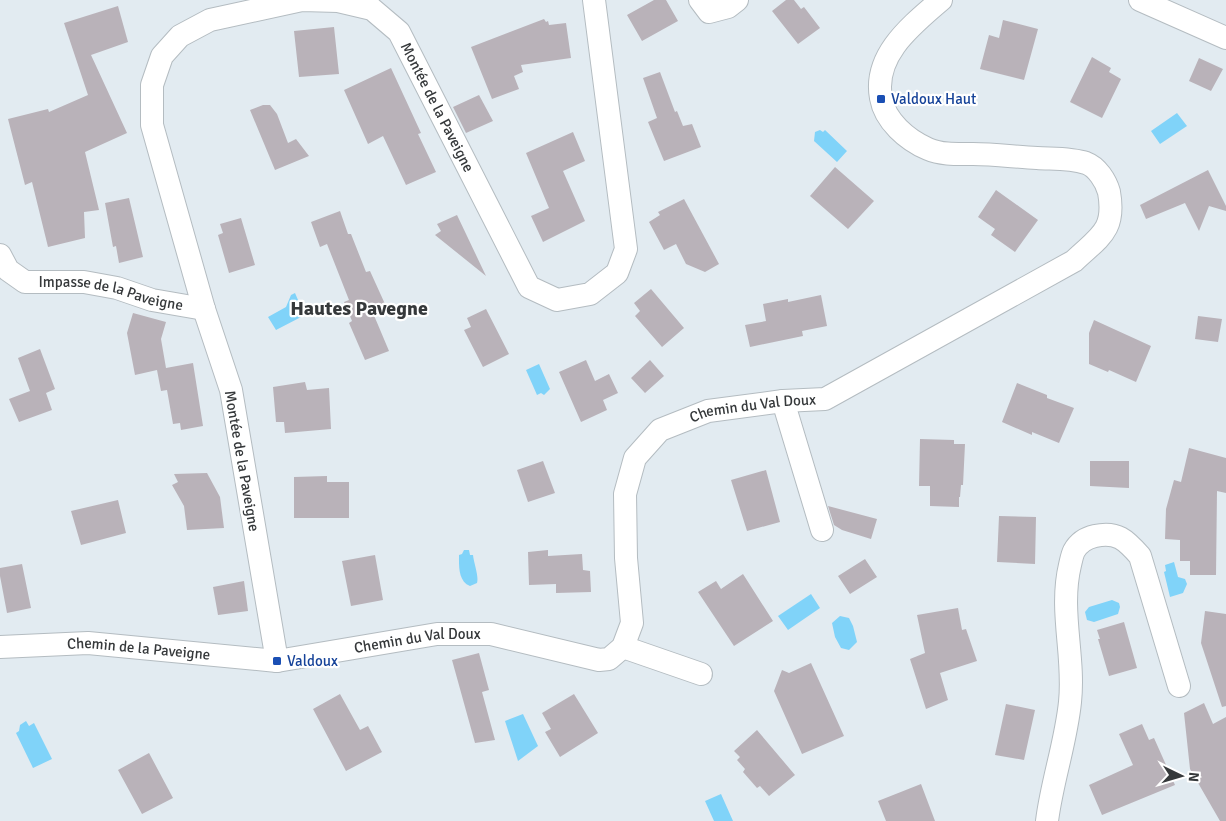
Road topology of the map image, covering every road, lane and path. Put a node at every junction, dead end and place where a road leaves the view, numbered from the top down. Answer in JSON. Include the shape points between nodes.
{"nodes":[{"id":1,"x":594,"y":0,"type":"edge"},
{"id":2,"x":700,"y":0,"type":"edge"},
{"id":3,"x":737,"y":0,"type":"edge"},
{"id":4,"x":941,"y":0,"type":"edge"},
{"id":5,"x":1140,"y":0,"type":"edge"},
{"id":6,"x":1226,"y":38,"type":"edge"},
{"id":7,"x":0,"y":255,"type":"edge"},
{"id":8,"x":204,"y":309,"type":"junction"},
{"id":9,"x":782,"y":401,"type":"junction"},
{"id":10,"x":822,"y":530,"type":"dead end"},
{"id":11,"x":0,"y":647,"type":"edge"},
{"id":12,"x":623,"y":647,"type":"junction"},
{"id":13,"x":277,"y":661,"type":"junction"},
{"id":14,"x":701,"y":674,"type":"dead end"},
{"id":15,"x":1179,"y":686,"type":"dead end"},
{"id":16,"x":1047,"y":821,"type":"edge"}],
"edges":[{"from":1,"to":8,"type":"street","name":"Montée de la Paveigne","via":[[626,249],[617,273],[590,294],[557,300],[529,287],[399,32],[372,9],[338,1],[302,0],[210,20],[180,36],[162,56],[152,85],[152,126]]},
{"from":2,"to":3,"type":"street","via":[[709,12],[728,8]]},
{"from":4,"to":9,"type":"street","name":"Chemin du Val Doux","via":[[893,47],[881,68],[881,100],[885,113],[911,139],[929,150],[1088,163],[1108,187],[1111,218],[1104,232],[1074,261],[825,399]]},
{"from":5,"to":6,"type":"street"},
{"from":7,"to":8,"type":"street","name":"Impasse de la Paveigne","via":[[8,270],[25,282],[84,282],[117,288],[152,300]]},
{"from":8,"to":13,"type":"street","name":"Montée de la Paveigne","via":[[230,390]]},
{"from":9,"to":10,"type":"street"},
{"from":9,"to":12,"type":"street","name":"Chemin du Val Doux","via":[[708,410],[660,430],[635,458],[625,494],[632,623]]},
{"from":11,"to":13,"type":"street","name":"Chemin de la Paveigne","via":[[88,643]]},
{"from":12,"to":13,"type":"street","name":"Chemin du Val Doux","via":[[609,659],[599,660],[491,634],[437,634]]},
{"from":12,"to":14,"type":"street"},
{"from":15,"to":16,"type":"street","via":[[1140,556],[1129,543],[1115,535],[1085,538],[1074,551],[1067,577],[1070,700]]}]}
